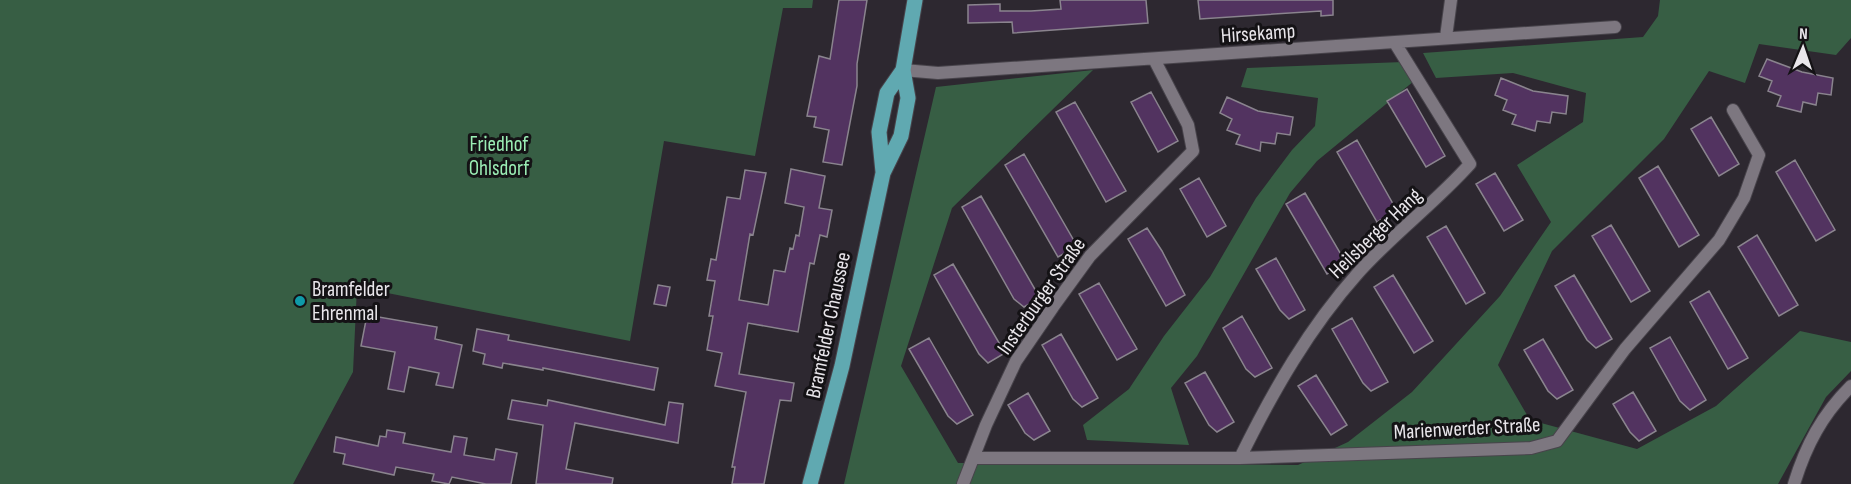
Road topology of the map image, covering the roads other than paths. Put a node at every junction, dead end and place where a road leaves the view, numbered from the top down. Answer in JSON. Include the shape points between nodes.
{"nodes":[{"id":1,"x":915,"y":0,"type":"edge"},
{"id":2,"x":1451,"y":0,"type":"edge"},
{"id":3,"x":1615,"y":27,"type":"dead end"},
{"id":4,"x":1446,"y":37,"type":"junction"},
{"id":5,"x":1395,"y":43,"type":"junction"},
{"id":6,"x":1154,"y":59,"type":"junction"},
{"id":7,"x":903,"y":70,"type":"junction"},
{"id":8,"x":1733,"y":110,"type":"dead end"},
{"id":9,"x":883,"y":173,"type":"junction"},
{"id":10,"x":1851,"y":386,"type":"edge"},
{"id":11,"x":975,"y":458,"type":"junction"},
{"id":12,"x":1240,"y":458,"type":"junction"},
{"id":13,"x":810,"y":484,"type":"edge"},
{"id":14,"x":963,"y":484,"type":"edge"},
{"id":15,"x":1794,"y":484,"type":"edge"}],
"edges":[{"from":1,"to":7,"type":"main road","name":"Bramfelder Chaussee"},
{"from":2,"to":4,"type":"street"},
{"from":3,"to":4,"type":"street","name":"Hirsekamp"},
{"from":4,"to":5,"type":"street","name":"Hirsekamp"},
{"from":5,"to":6,"type":"street","name":"Hirsekamp"},
{"from":5,"to":12,"type":"street","name":"Heilsberger Hang","via":[[1470,165],[1359,272],[1318,320],[1283,375]]},
{"from":6,"to":7,"type":"street","name":"Hirsekamp","via":[[938,73]]},
{"from":6,"to":11,"type":"street","name":"Insterburger Straße","via":[[1188,125],[1193,151],[1090,255],[1053,307],[1016,361]]},
{"from":7,"to":9,"type":"main road","name":"Bramfelder Chaussee","via":[[908,98],[901,136]]},
{"from":7,"to":9,"type":"main road","name":"Bramfelder Chaussee","via":[[887,93],[879,132]]},
{"from":8,"to":12,"type":"street","name":"Marienwerder Straße","via":[[1760,155],[1744,198],[1719,240],[1625,349],[1557,441],[1531,448]]},
{"from":9,"to":13,"type":"main road","name":"Bramfelder Chaussee","via":[[842,366]]},
{"from":10,"to":15,"type":"street","via":[[1813,433]]},
{"from":11,"to":12,"type":"street","name":"Marienwerder Straße"},
{"from":11,"to":14,"type":"street","name":"Insterburger Straße"}]}
